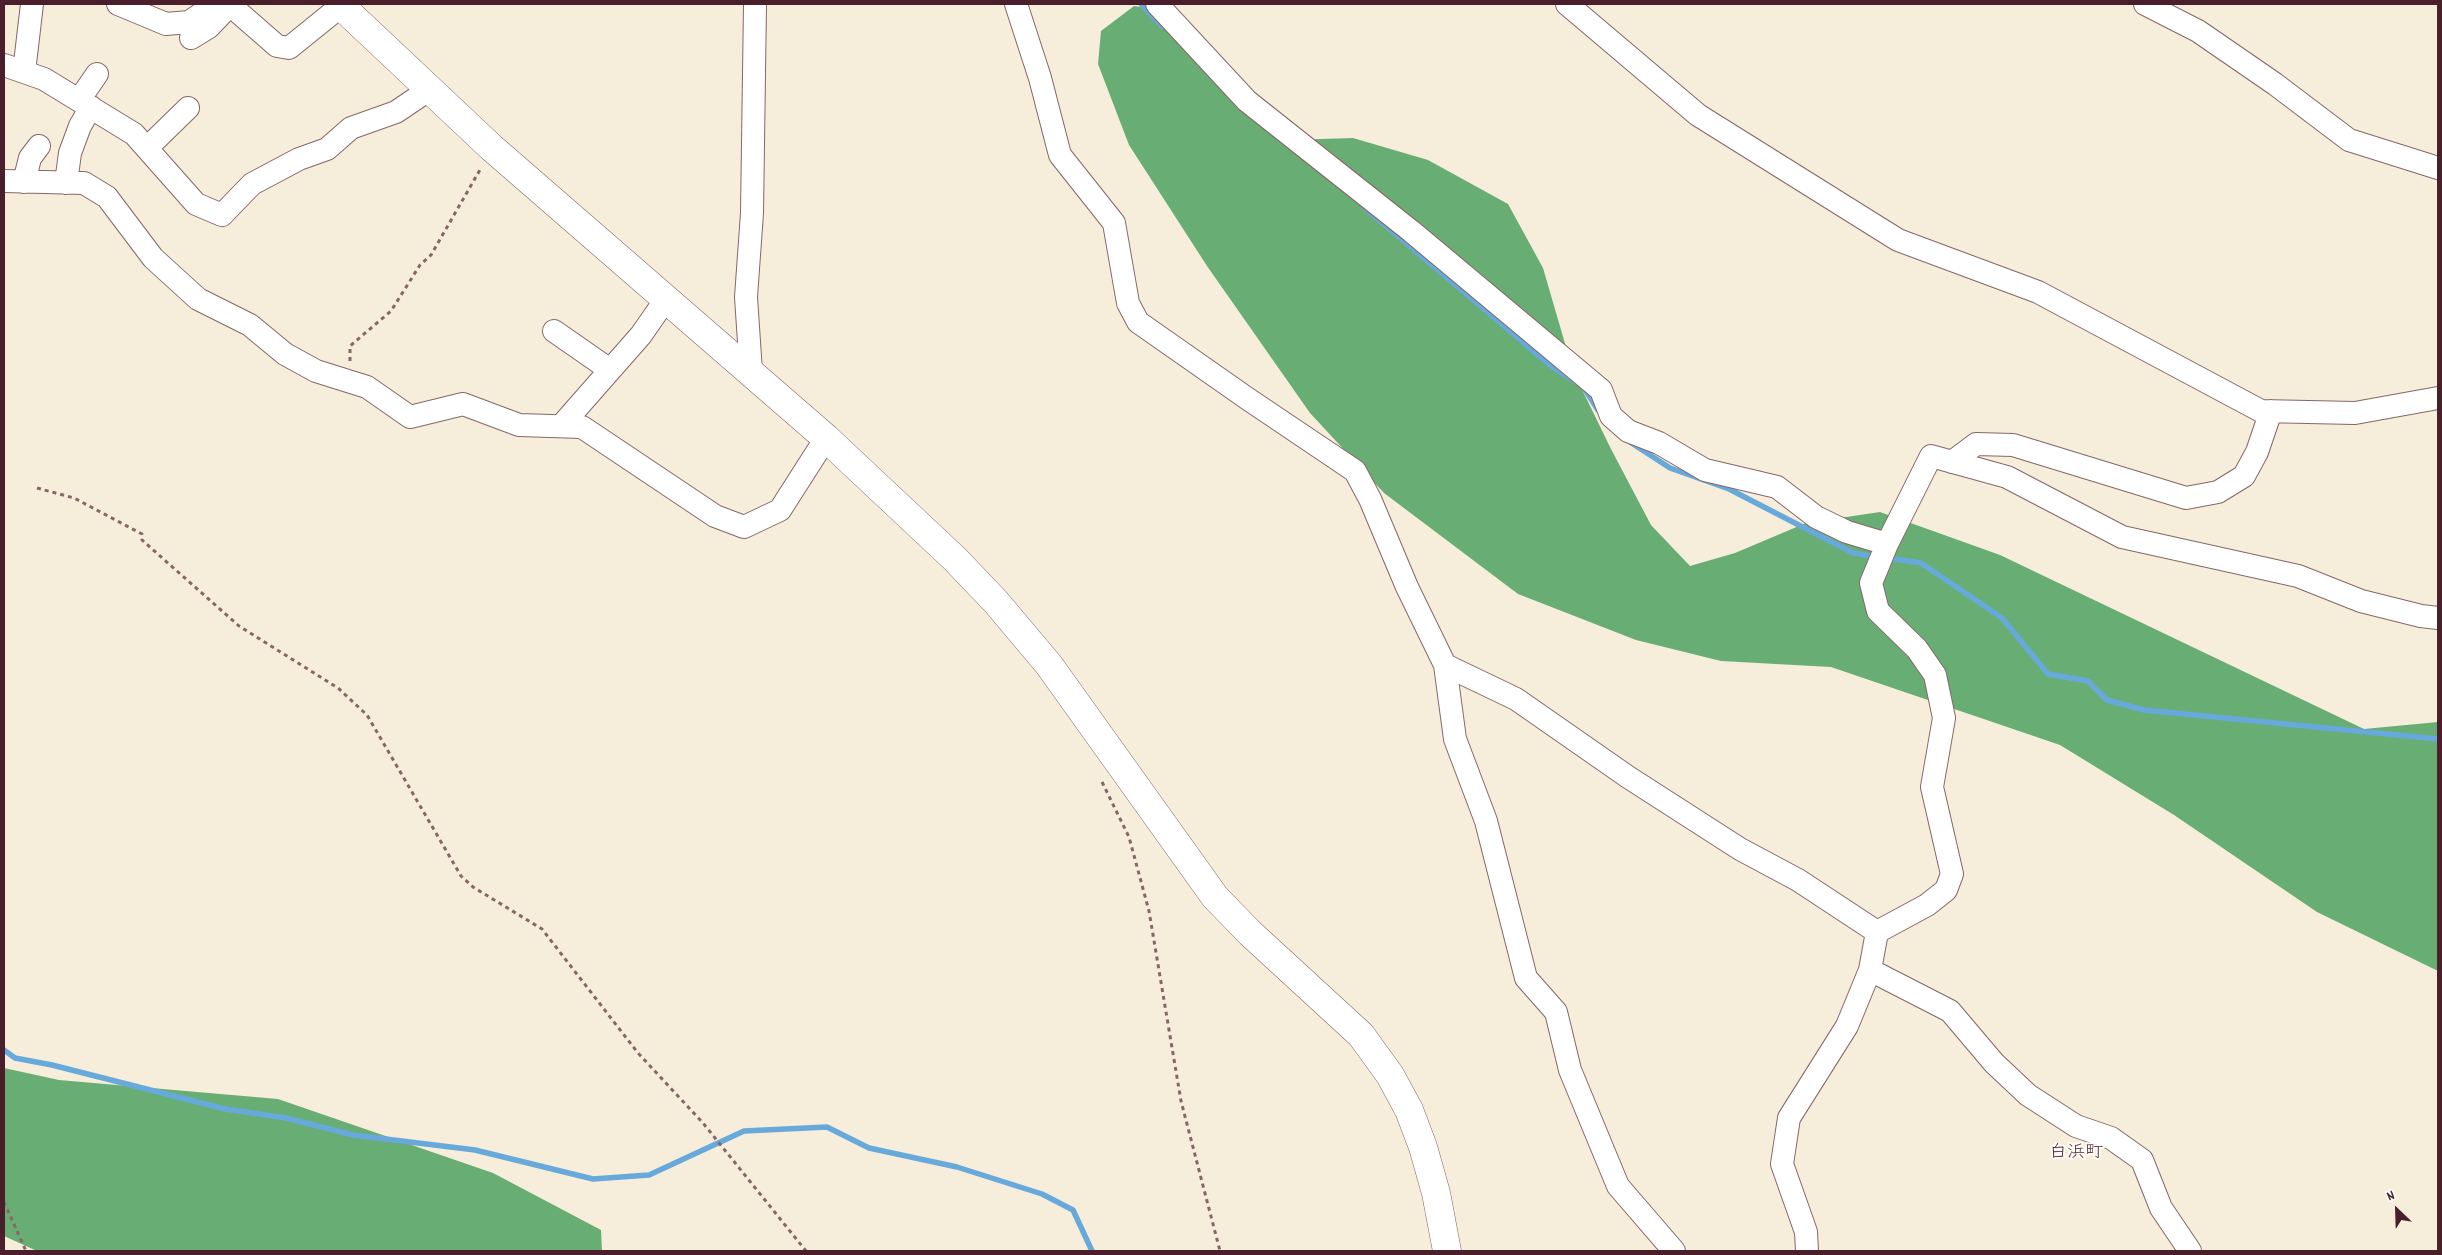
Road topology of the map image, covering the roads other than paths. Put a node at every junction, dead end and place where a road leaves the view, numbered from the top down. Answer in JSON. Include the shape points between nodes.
{"nodes":[{"id":1,"x":32,"y":4,"type":"edge"},
{"id":2,"x":118,"y":4,"type":"edge"},
{"id":3,"x":210,"y":4,"type":"edge"},
{"id":4,"x":755,"y":4,"type":"edge"},
{"id":5,"x":1016,"y":4,"type":"edge"},
{"id":6,"x":1157,"y":4,"type":"edge"},
{"id":7,"x":1567,"y":4,"type":"edge"},
{"id":8,"x":2145,"y":4,"type":"edge"},
{"id":9,"x":340,"y":5,"type":"edge"},
{"id":10,"x":191,"y":38,"type":"dead end"},
{"id":11,"x":14,"y":68,"type":"edge"},
{"id":12,"x":97,"y":74,"type":"dead end"},
{"id":13,"x":430,"y":89,"type":"junction"},
{"id":14,"x":85,"y":104,"type":"junction"},
{"id":15,"x":188,"y":108,"type":"dead end"},
{"id":16,"x":40,"y":146,"type":"dead end"},
{"id":17,"x":147,"y":148,"type":"junction"},
{"id":18,"x":2438,"y":168,"type":"edge"},
{"id":19,"x":14,"y":181,"type":"edge"},
{"id":20,"x":66,"y":183,"type":"junction"},
{"id":21,"x":666,"y":299,"type":"junction"},
{"id":22,"x":554,"y":331,"type":"dead end"},
{"id":23,"x":610,"y":370,"type":"junction"},
{"id":24,"x":751,"y":372,"type":"junction"},
{"id":25,"x":2438,"y":398,"type":"edge"},
{"id":26,"x":2271,"y":411,"type":"junction"},
{"id":27,"x":561,"y":426,"type":"junction"},
{"id":28,"x":826,"y":438,"type":"junction"},
{"id":29,"x":1952,"y":462,"type":"junction"},
{"id":30,"x":1886,"y":546,"type":"junction"},
{"id":31,"x":2438,"y":618,"type":"edge"},
{"id":32,"x":1445,"y":665,"type":"junction"},
{"id":33,"x":1877,"y":932,"type":"junction"},
{"id":34,"x":1870,"y":970,"type":"junction"},
{"id":35,"x":1447,"y":1251,"type":"edge"},
{"id":36,"x":1674,"y":1251,"type":"edge"},
{"id":37,"x":1807,"y":1251,"type":"edge"},
{"id":38,"x":2190,"y":1251,"type":"edge"}],
"edges":[{"from":1,"to":11,"type":"street"},
{"from":2,"to":3,"type":"street","via":[[166,24],[189,22]]},
{"from":4,"to":24,"type":"street","via":[[752,213],[746,297]]},
{"from":5,"to":32,"type":"street","via":[[1060,155],[1114,223],[1128,303],[1138,322],[1355,471]]},
{"from":6,"to":30,"type":"street","via":[[1247,101],[1411,231],[1601,390],[1612,416],[1628,431],[1659,443],[1705,470],[1777,487],[1816,517]]},
{"from":7,"to":26,"type":"street","via":[[1698,115],[1898,240],[2038,292],[2261,411]]},
{"from":8,"to":18,"type":"street","via":[[2198,31],[2349,140]]},
{"from":9,"to":10,"type":"street","via":[[289,48],[277,46],[230,5],[209,27]]},
{"from":9,"to":13,"type":"street"},
{"from":11,"to":14,"type":"street","via":[[44,79]]},
{"from":12,"to":14,"type":"street"},
{"from":13,"to":17,"type":"street","via":[[396,112],[351,128],[327,149],[299,159],[252,184],[222,214],[196,204]]},
{"from":13,"to":21,"type":"street","via":[[492,148]]},
{"from":14,"to":17,"type":"street","via":[[134,134]]},
{"from":14,"to":20,"type":"street","via":[[70,153]]},
{"from":15,"to":17,"type":"street"},
{"from":16,"to":19,"type":"street"},
{"from":19,"to":20,"type":"street"},
{"from":20,"to":27,"type":"street","via":[[84,183],[107,197],[153,258],[198,299],[250,325],[286,354],[316,371],[366,387],[410,417],[463,404],[519,425]]},
{"from":21,"to":23,"type":"street","via":[[641,335]]},
{"from":21,"to":24,"type":"street"},
{"from":22,"to":23,"type":"street"},
{"from":23,"to":27,"type":"street"},
{"from":24,"to":28,"type":"street"},
{"from":25,"to":26,"type":"street","via":[[2355,413]]},
{"from":26,"to":29,"type":"street","via":[[2257,452],[2244,476],[2218,492],[2186,498],[2013,445],[1976,444]]},
{"from":27,"to":28,"type":"street","via":[[582,427],[715,516],[744,527],[780,510]]},
{"from":28,"to":35,"type":"street","via":[[996,602],[1049,665],[1216,897],[1250,933],[1361,1035],[1390,1075],[1409,1110],[1436,1193]]},
{"from":29,"to":30,"type":"street","via":[[1931,456]]},
{"from":29,"to":31,"type":"street","via":[[2007,477],[2122,537],[2298,576],[2360,601]]},
{"from":30,"to":33,"type":"street","via":[[1871,583],[1878,611],[1917,649],[1936,675],[1944,718],[1932,786],[1952,874],[1946,890],[1928,904]]},
{"from":32,"to":33,"type":"street","via":[[1516,699],[1644,788],[1740,849],[1798,880]]},
{"from":32,"to":36,"type":"street","via":[[1455,739],[1486,821],[1526,978],[1556,1012],[1570,1070],[1618,1186]]},
{"from":33,"to":34,"type":"street"},
{"from":34,"to":37,"type":"street","via":[[1847,1026],[1789,1118],[1782,1164],[1806,1232]]},
{"from":34,"to":38,"type":"street","via":[[1950,1011],[1994,1063],[2028,1095],[2076,1126],[2111,1138],[2142,1160],[2161,1208]]}]}
